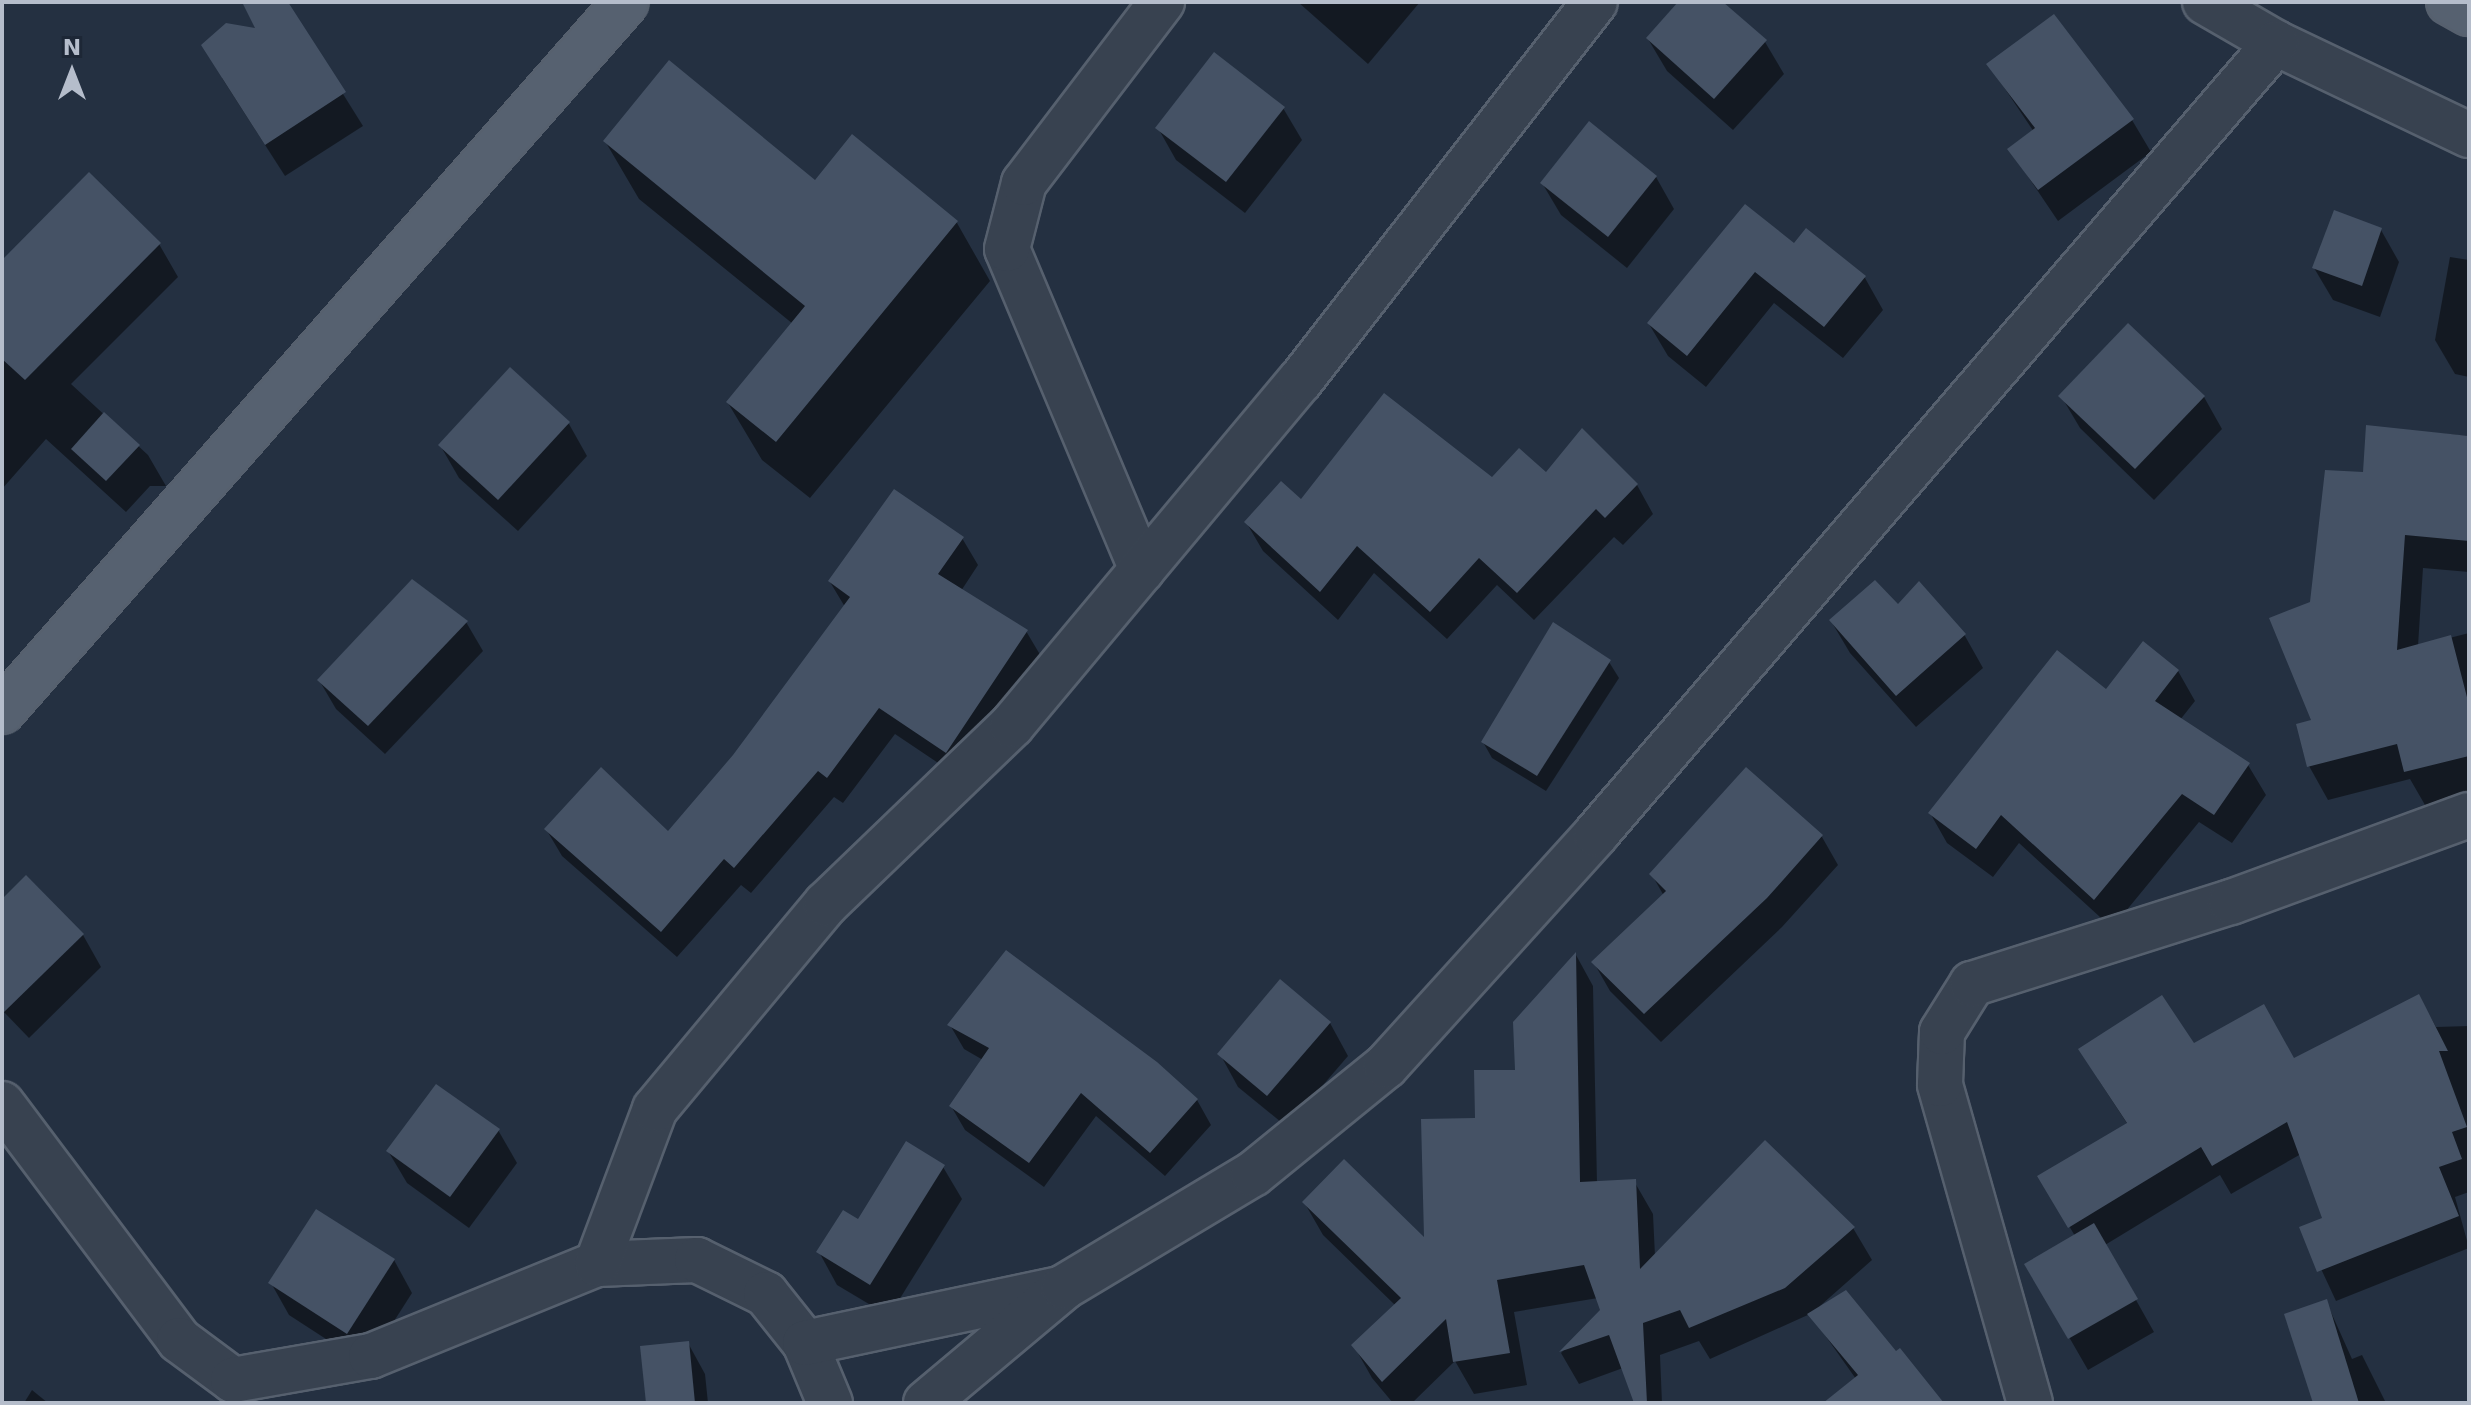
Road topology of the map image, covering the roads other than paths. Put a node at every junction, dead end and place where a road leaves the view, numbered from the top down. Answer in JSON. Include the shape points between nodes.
{"nodes":[{"id":1,"x":626,"y":2,"type":"edge"},
{"id":2,"x":1162,"y":2,"type":"edge"},
{"id":3,"x":1595,"y":2,"type":"edge"},
{"id":4,"x":2205,"y":2,"type":"edge"},
{"id":5,"x":2449,"y":2,"type":"edge"},
{"id":6,"x":2469,"y":13,"type":"edge"},
{"id":7,"x":2276,"y":43,"type":"junction"},
{"id":8,"x":2469,"y":135,"type":"edge"},
{"id":9,"x":1142,"y":570,"type":"junction"},
{"id":10,"x":2,"y":711,"type":"edge"},
{"id":11,"x":2469,"y":815,"type":"edge"},
{"id":12,"x":2,"y":1104,"type":"edge"},
{"id":13,"x":597,"y":1264,"type":"junction"},
{"id":14,"x":1064,"y":1287,"type":"junction"},
{"id":15,"x":805,"y":1343,"type":"junction"},
{"id":16,"x":227,"y":1392,"type":"edge"},
{"id":17,"x":830,"y":1403,"type":"edge"},
{"id":18,"x":926,"y":1403,"type":"edge"},
{"id":19,"x":2030,"y":1403,"type":"edge"}],
"edges":[{"from":1,"to":10,"type":"main road"},
{"from":2,"to":9,"type":"street","via":[[1024,183],[1007,249]]},
{"from":3,"to":9,"type":"street","via":[[1300,381]]},
{"from":4,"to":7,"type":"street"},
{"from":5,"to":6,"type":"main road"},
{"from":7,"to":8,"type":"street"},
{"from":7,"to":14,"type":"street","via":[[1596,834],[1386,1066],[1253,1174]]},
{"from":9,"to":13,"type":"street","via":[[1012,725],[826,904],[655,1109]]},
{"from":11,"to":19,"type":"street","via":[[2231,902],[1972,984],[1942,1032],[1940,1084]]},
{"from":12,"to":16,"type":"street","via":[[179,1340]]},
{"from":13,"to":15,"type":"street","via":[[697,1260],[766,1294]]},
{"from":13,"to":16,"type":"street","via":[[371,1356]]},
{"from":14,"to":15,"type":"street"},
{"from":14,"to":18,"type":"street"},
{"from":15,"to":17,"type":"street"}]}
